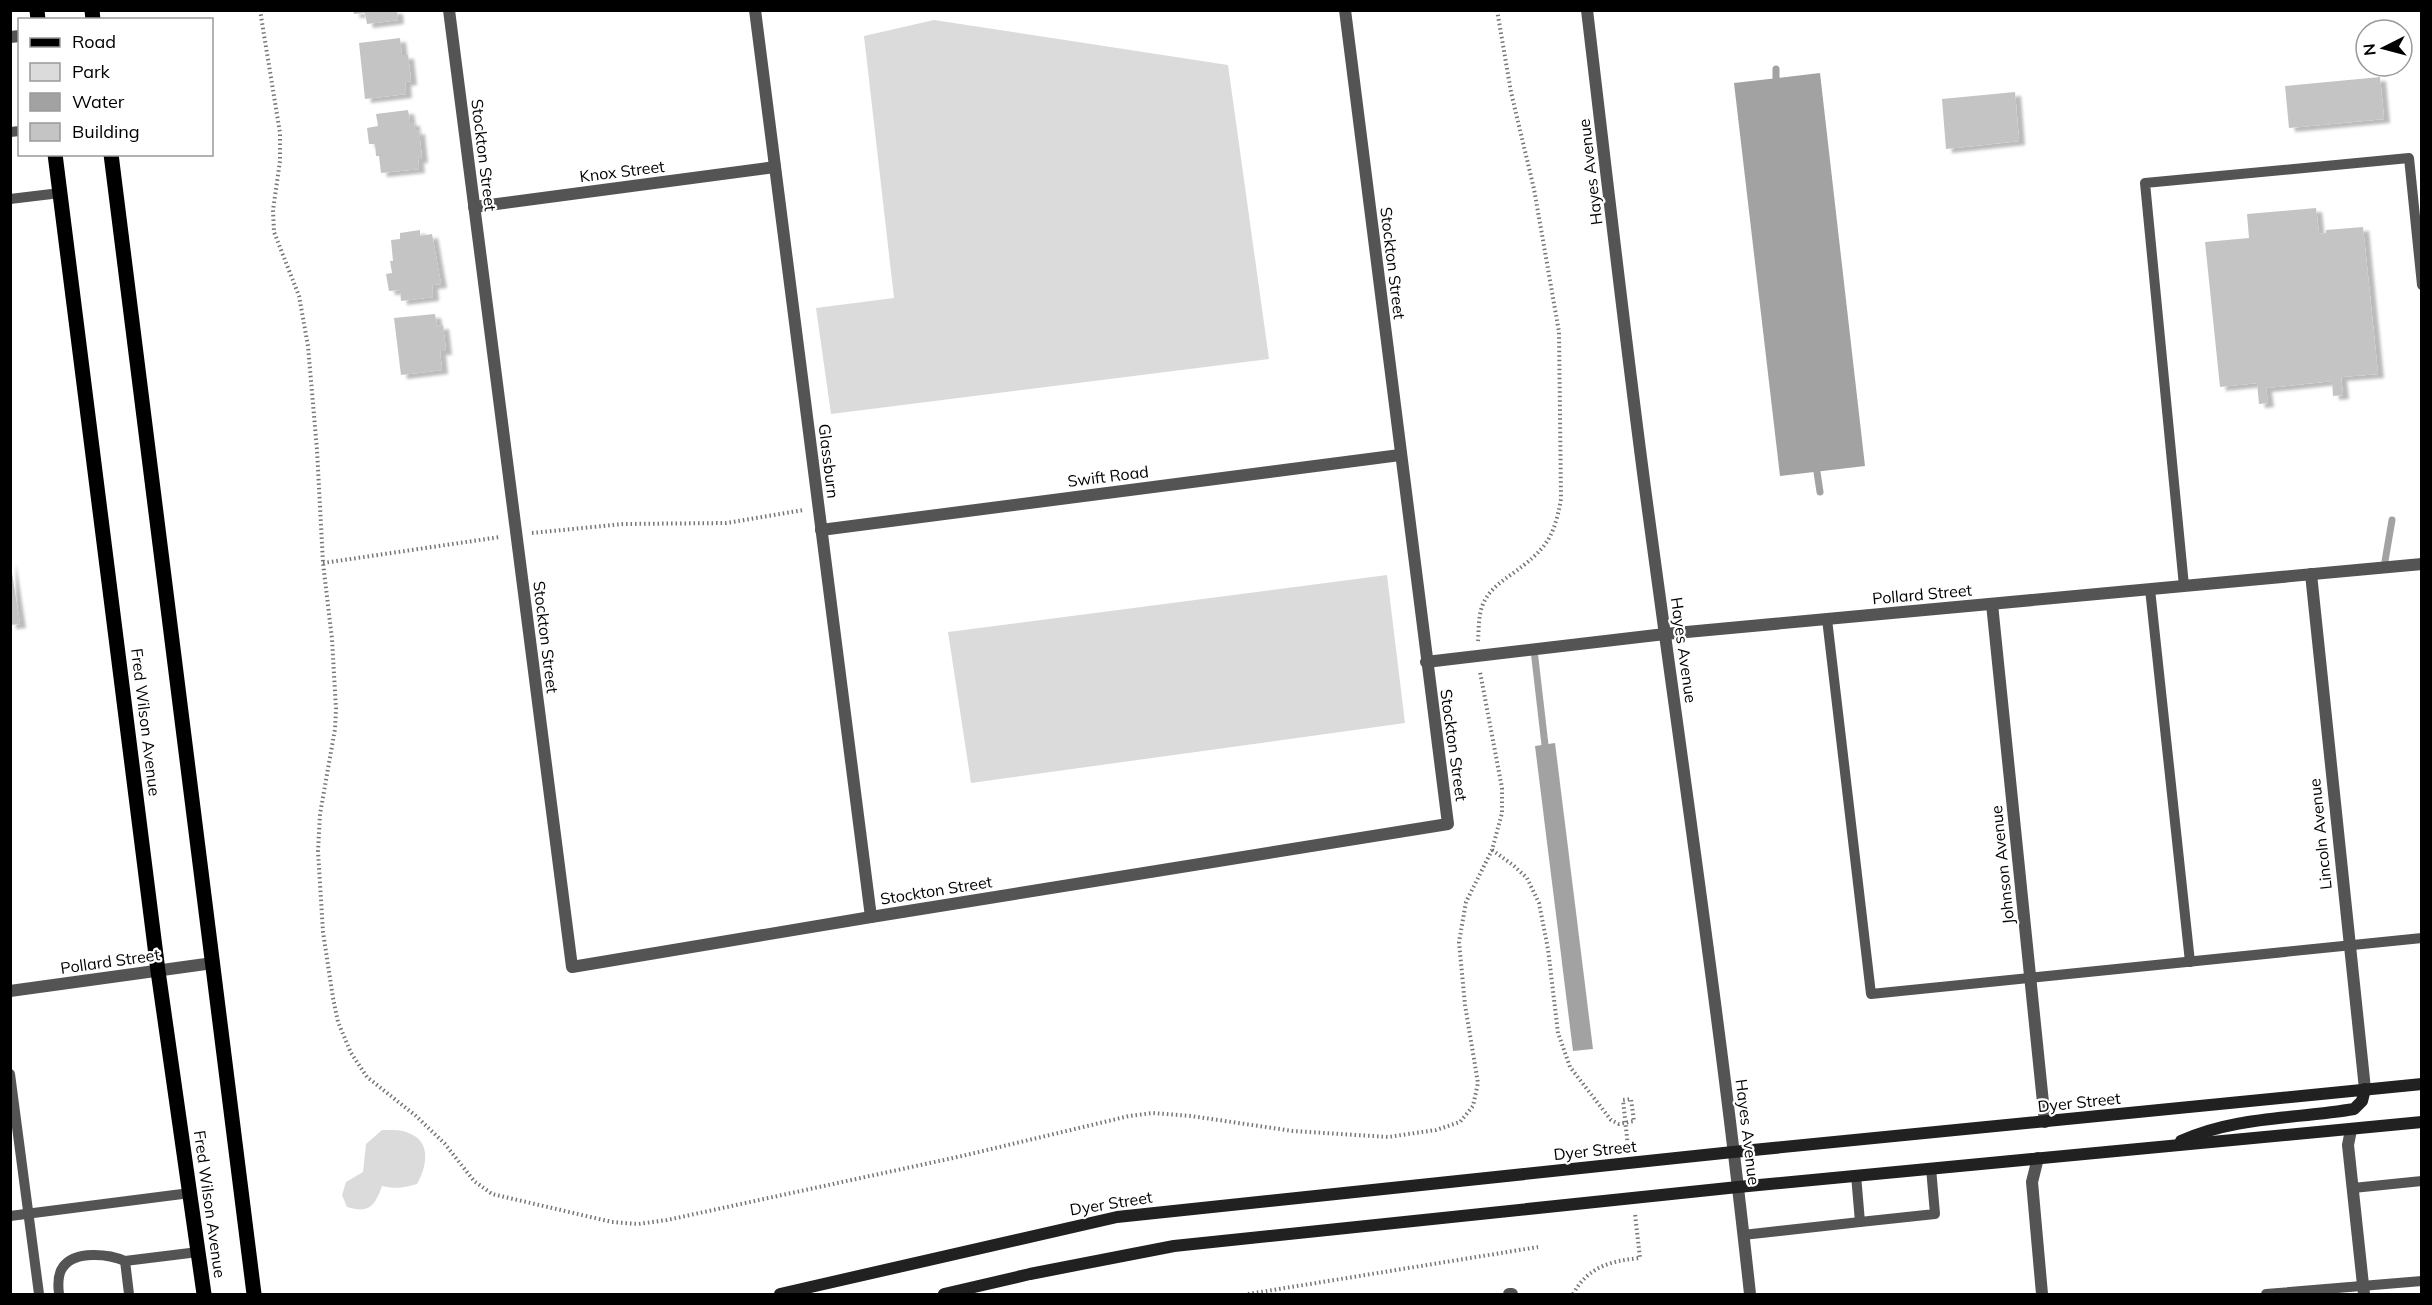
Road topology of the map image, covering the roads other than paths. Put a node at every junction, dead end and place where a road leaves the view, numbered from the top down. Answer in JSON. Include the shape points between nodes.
{"nodes":[{"id":1,"x":449,"y":10,"type":"edge"},
{"id":2,"x":755,"y":10,"type":"edge"},
{"id":3,"x":1345,"y":10,"type":"edge"},
{"id":4,"x":1587,"y":10,"type":"edge"},
{"id":5,"x":55,"y":156,"type":"edge"},
{"id":6,"x":111,"y":156,"type":"edge"},
{"id":7,"x":2421,"y":157,"type":"edge"},
{"id":8,"x":2409,"y":158,"type":"junction"},
{"id":9,"x":774,"y":167,"type":"junction"},
{"id":10,"x":60,"y":193,"type":"junction"},
{"id":11,"x":10,"y":200,"type":"edge"},
{"id":12,"x":474,"y":207,"type":"junction"},
{"id":13,"x":2421,"y":285,"type":"edge"},
{"id":14,"x":1400,"y":454,"type":"junction"},
{"id":15,"x":821,"y":530,"type":"junction"},
{"id":16,"x":2421,"y":564,"type":"edge"},
{"id":17,"x":2311,"y":574,"type":"junction"},
{"id":18,"x":2184,"y":586,"type":"junction"},
{"id":19,"x":2150,"y":589,"type":"junction"},
{"id":20,"x":1992,"y":604,"type":"junction"},
{"id":21,"x":1827,"y":619,"type":"junction"},
{"id":22,"x":1665,"y":634,"type":"junction"},
{"id":23,"x":1426,"y":662,"type":"junction"},
{"id":24,"x":871,"y":917,"type":"junction"},
{"id":25,"x":2421,"y":938,"type":"edge"},
{"id":26,"x":2349,"y":945,"type":"junction"},
{"id":27,"x":2190,"y":962,"type":"junction"},
{"id":28,"x":213,"y":963,"type":"junction"},
{"id":29,"x":158,"y":971,"type":"junction"},
{"id":30,"x":2030,"y":979,"type":"junction"},
{"id":31,"x":10,"y":991,"type":"edge"},
{"id":32,"x":10,"y":1074,"type":"edge"},
{"id":33,"x":2421,"y":1084,"type":"edge"},
{"id":34,"x":2365,"y":1089,"type":"junction"},
{"id":35,"x":2045,"y":1122,"type":"junction"},
{"id":36,"x":2421,"y":1122,"type":"edge"},
{"id":37,"x":2350,"y":1130,"type":"junction"},
{"id":38,"x":2172,"y":1146,"type":"junction"},
{"id":39,"x":1733,"y":1152,"type":"junction"},
{"id":40,"x":2038,"y":1158,"type":"junction"},
{"id":41,"x":1931,"y":1168,"type":"junction"},
{"id":42,"x":1856,"y":1176,"type":"junction"},
{"id":43,"x":2421,"y":1181,"type":"edge"},
{"id":44,"x":1738,"y":1187,"type":"junction"},
{"id":45,"x":2353,"y":1188,"type":"junction"},
{"id":46,"x":190,"y":1193,"type":"junction"},
{"id":47,"x":29,"y":1214,"type":"junction"},
{"id":48,"x":10,"y":1216,"type":"edge"},
{"id":49,"x":1860,"y":1222,"type":"junction"},
{"id":50,"x":1743,"y":1235,"type":"junction"},
{"id":51,"x":198,"y":1252,"type":"junction"},
{"id":52,"x":125,"y":1262,"type":"junction"},
{"id":53,"x":2421,"y":1281,"type":"edge"},
{"id":54,"x":2364,"y":1290,"type":"edge"},
{"id":55,"x":39,"y":1294,"type":"edge"},
{"id":56,"x":59,"y":1294,"type":"edge"},
{"id":57,"x":129,"y":1294,"type":"edge"},
{"id":58,"x":204,"y":1294,"type":"edge"},
{"id":59,"x":254,"y":1294,"type":"edge"},
{"id":60,"x":780,"y":1294,"type":"edge"},
{"id":61,"x":944,"y":1294,"type":"edge"},
{"id":62,"x":1749,"y":1294,"type":"edge"},
{"id":63,"x":2042,"y":1294,"type":"edge"},
{"id":64,"x":2266,"y":1294,"type":"edge"}],
"edges":[{"from":1,"to":12,"type":"street","name":"Stockton Street"},
{"from":2,"to":9,"type":"street","name":"Glassburn"},
{"from":3,"to":14,"type":"street","name":"Stockton Street"},
{"from":4,"to":22,"type":"street","name":"Hayes Avenue"},
{"from":5,"to":10,"type":"main road","name":"Fred Wilson Avenue"},
{"from":6,"to":28,"type":"main road","name":"Fred Wilson Avenue"},
{"from":7,"to":8,"type":"lane"},
{"from":8,"to":13,"type":"lane"},
{"from":8,"to":18,"type":"lane","via":[[2145,183]]},
{"from":9,"to":12,"type":"street","name":"Knox Street"},
{"from":9,"to":15,"type":"street","name":"Glassburn"},
{"from":10,"to":11,"type":"lane"},
{"from":10,"to":29,"type":"main road","name":"Fred Wilson Avenue"},
{"from":12,"to":24,"type":"street","name":"Stockton Street","via":[[572,967]]},
{"from":14,"to":15,"type":"street","name":"Swift Road"},
{"from":14,"to":23,"type":"street","name":"Stockton Street"},
{"from":15,"to":24,"type":"street","name":"Glassburn"},
{"from":16,"to":17,"type":"street","name":"Pollard Street"},
{"from":17,"to":18,"type":"street","name":"Pollard Street"},
{"from":17,"to":26,"type":"street","name":"Lincoln Avenue"},
{"from":18,"to":19,"type":"street","name":"Pollard Street"},
{"from":19,"to":20,"type":"street","name":"Pollard Street"},
{"from":19,"to":27,"type":"lane"},
{"from":20,"to":21,"type":"street","name":"Pollard Street"},
{"from":20,"to":30,"type":"street","name":"Johnson Avenue"},
{"from":21,"to":22,"type":"street","name":"Pollard Street"},
{"from":21,"to":30,"type":"lane","via":[[1871,994]]},
{"from":22,"to":23,"type":"street","name":"Pollard Street"},
{"from":22,"to":39,"type":"street","name":"Hayes Avenue"},
{"from":23,"to":24,"type":"street","name":"Stockton Street","via":[[1448,824]]},
{"from":25,"to":26,"type":"lane"},
{"from":26,"to":27,"type":"lane"},
{"from":26,"to":34,"type":"street","name":"Lincoln Avenue"},
{"from":27,"to":30,"type":"lane"},
{"from":28,"to":29,"type":"street","name":"Pollard Street"},
{"from":28,"to":59,"type":"main road","name":"Fred Wilson Avenue"},
{"from":29,"to":31,"type":"street","name":"Pollard Street"},
{"from":29,"to":46,"type":"main road","name":"Fred Wilson Avenue"},
{"from":30,"to":35,"type":"street","name":"Johnson Avenue"},
{"from":32,"to":47,"type":"lane"},
{"from":33,"to":34,"type":"main road","name":"Dyer Street"},
{"from":34,"to":35,"type":"main road","name":"Dyer Street"},
{"from":34,"to":38,"type":"main road","via":[[2354,1109],[2257,1120],[2200,1132]]},
{"from":35,"to":39,"type":"main road","name":"Dyer Street"},
{"from":36,"to":37,"type":"main road"},
{"from":37,"to":38,"type":"main road"},
{"from":37,"to":45,"type":"street"},
{"from":38,"to":40,"type":"main road"},
{"from":39,"to":44,"type":"street","name":"Hayes Avenue"},
{"from":39,"to":60,"type":"main road","name":"Dyer Street","via":[[1117,1216]]},
{"from":40,"to":41,"type":"main road"},
{"from":40,"to":63,"type":"street","via":[[2032,1182]]},
{"from":41,"to":42,"type":"main road"},
{"from":41,"to":49,"type":"lane","via":[[1935,1214]]},
{"from":42,"to":44,"type":"main road"},
{"from":42,"to":49,"type":"lane"},
{"from":43,"to":45,"type":"lane"},
{"from":44,"to":50,"type":"street","name":"Hayes Avenue"},
{"from":44,"to":61,"type":"main road","via":[[1174,1246]]},
{"from":45,"to":54,"type":"street"},
{"from":46,"to":47,"type":"lane"},
{"from":46,"to":51,"type":"main road","name":"Fred Wilson Avenue"},
{"from":47,"to":48,"type":"lane"},
{"from":47,"to":55,"type":"lane"},
{"from":49,"to":50,"type":"lane"},
{"from":50,"to":62,"type":"street","name":"Hayes Avenue"},
{"from":51,"to":52,"type":"lane"},
{"from":51,"to":58,"type":"main road","name":"Fred Wilson Avenue"},
{"from":52,"to":56,"type":"lane","via":[[106,1256],[70,1261],[60,1272]]},
{"from":52,"to":57,"type":"lane"},
{"from":53,"to":54,"type":"lane"},
{"from":54,"to":64,"type":"lane"}]}
